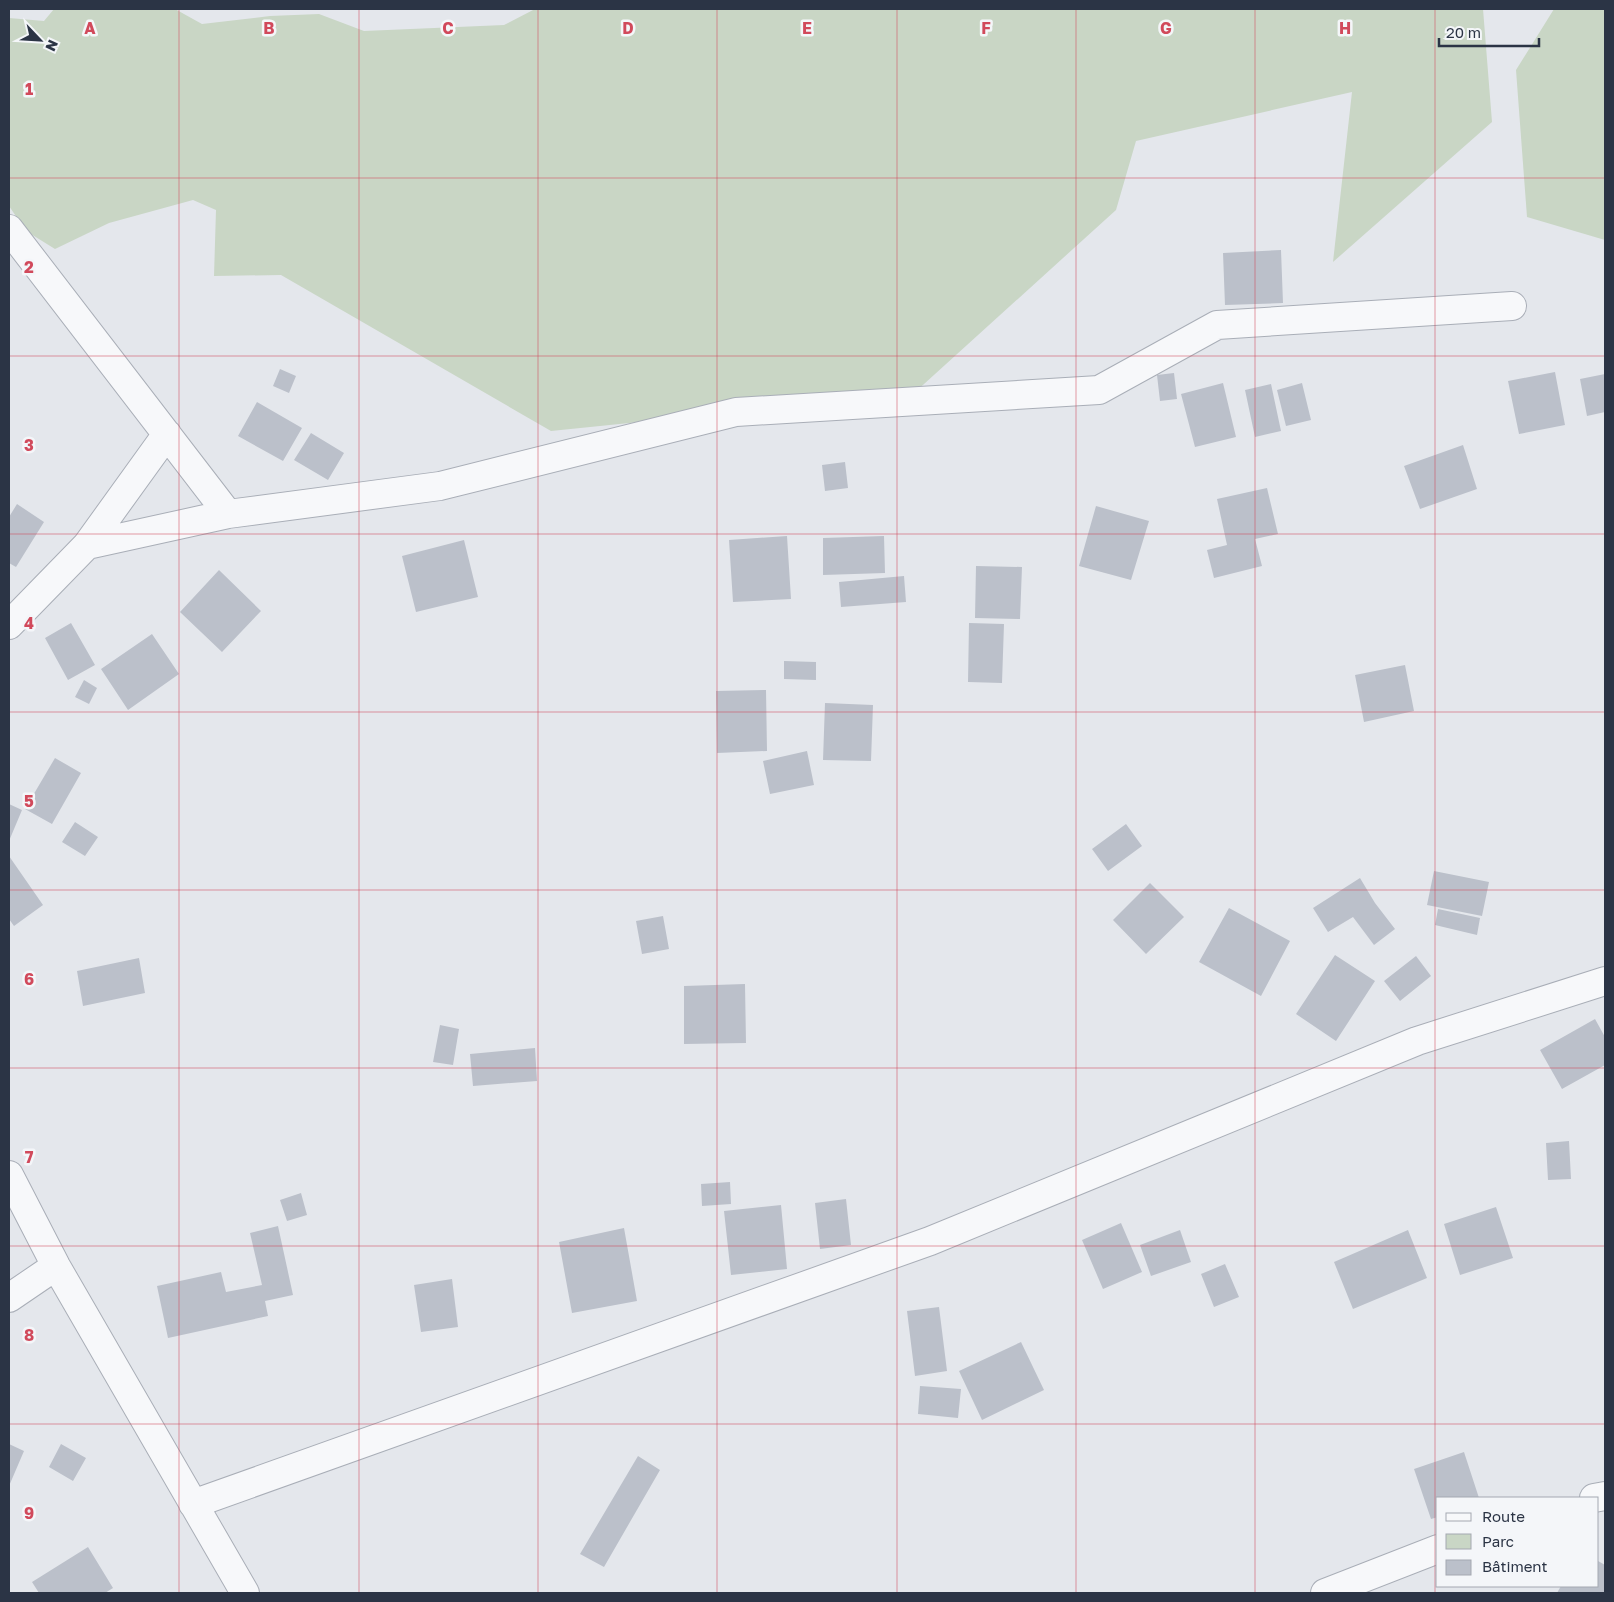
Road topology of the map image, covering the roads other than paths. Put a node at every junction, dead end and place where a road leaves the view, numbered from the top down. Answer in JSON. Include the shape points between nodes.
{"nodes":[{"id":1,"x":9,"y":228,"type":"edge"},
{"id":2,"x":1512,"y":306,"type":"dead end"},
{"id":3,"x":167,"y":434,"type":"junction"},
{"id":4,"x":228,"y":514,"type":"junction"},
{"id":5,"x":88,"y":545,"type":"junction"},
{"id":6,"x":9,"y":625,"type":"edge"},
{"id":7,"x":1605,"y":981,"type":"edge"},
{"id":8,"x":9,"y":1176,"type":"edge"},
{"id":9,"x":56,"y":1266,"type":"junction"},
{"id":10,"x":9,"y":1298,"type":"edge"},
{"id":11,"x":194,"y":1504,"type":"junction"},
{"id":12,"x":1436,"y":1550,"type":"edge"},
{"id":13,"x":245,"y":1593,"type":"edge"},
{"id":14,"x":1325,"y":1593,"type":"edge"}],
"edges":[{"from":1,"to":3,"type":"street"},
{"from":2,"to":4,"type":"street","via":[[1217,325],[1099,390],[736,412],[440,486]]},
{"from":3,"to":4,"type":"street"},
{"from":3,"to":5,"type":"street"},
{"from":4,"to":5,"type":"street"},
{"from":5,"to":6,"type":"street"},
{"from":7,"to":11,"type":"street","via":[[1417,1041],[930,1241]]},
{"from":8,"to":9,"type":"street"},
{"from":9,"to":10,"type":"street"},
{"from":9,"to":11,"type":"street"},
{"from":11,"to":13,"type":"street"},
{"from":12,"to":14,"type":"street"}]}
